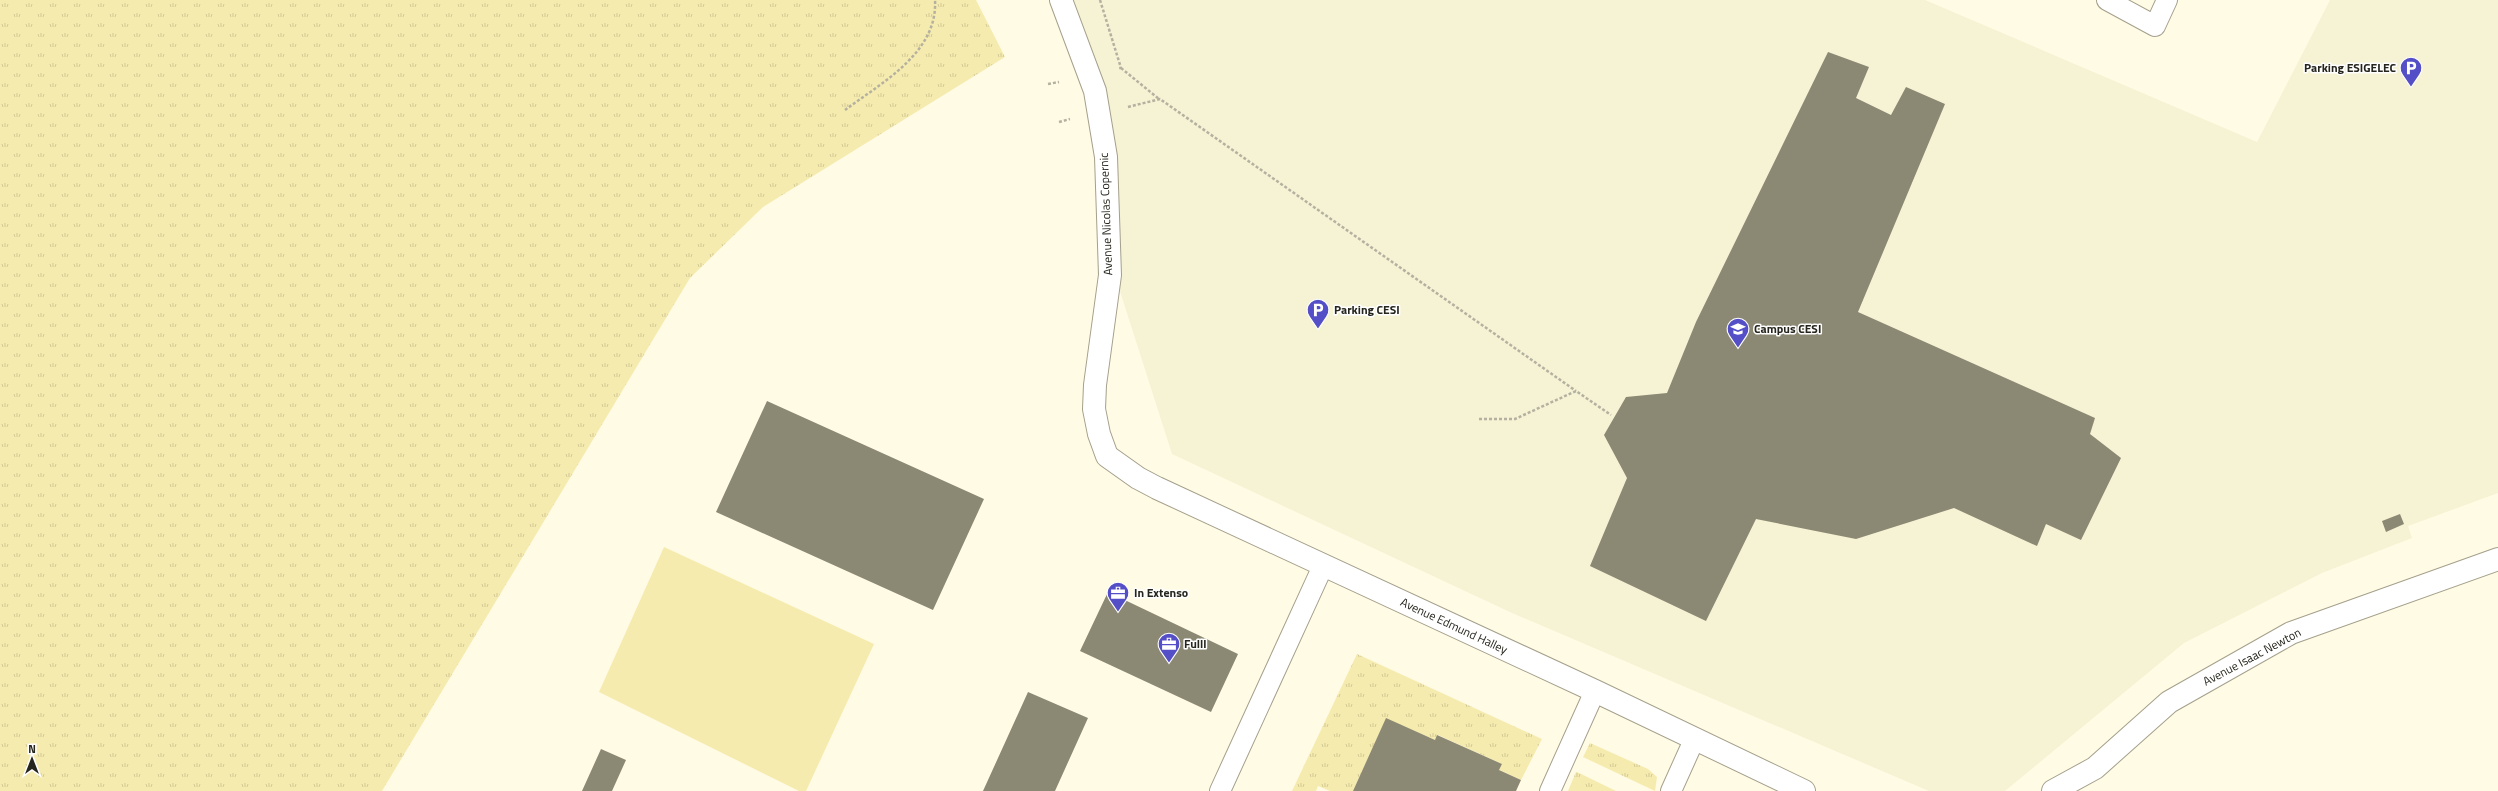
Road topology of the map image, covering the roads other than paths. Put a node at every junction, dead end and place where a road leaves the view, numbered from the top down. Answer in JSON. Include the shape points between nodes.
{"nodes":[{"id":1,"x":1061,"y":0,"type":"edge"},
{"id":2,"x":2107,"y":0,"type":"edge"},
{"id":3,"x":2167,"y":0,"type":"edge"},
{"id":4,"x":1107,"y":456,"type":"joint"},
{"id":5,"x":2498,"y":559,"type":"edge"},
{"id":6,"x":1323,"y":566,"type":"junction"},
{"id":7,"x":1595,"y":690,"type":"junction"},
{"id":8,"x":1694,"y":740,"type":"junction"},
{"id":9,"x":2095,"y":768,"type":"junction"},
{"id":10,"x":1220,"y":791,"type":"edge"},
{"id":11,"x":1550,"y":791,"type":"edge"},
{"id":12,"x":1672,"y":791,"type":"edge"},
{"id":13,"x":1804,"y":791,"type":"edge"},
{"id":14,"x":2053,"y":791,"type":"edge"},
{"id":15,"x":2084,"y":791,"type":"edge"}],
"edges":[{"from":1,"to":4,"type":"street","name":"Avenue Nicolas Copernic","via":[[1090,75],[1106,157],[1110,275],[1094,409],[1098,434]]},
{"from":2,"to":3,"type":"lane","via":[[2155,26]]},
{"from":4,"to":6,"type":"street","name":"Avenue Edmund Halley","via":[[1138,478]]},
{"from":5,"to":9,"type":"street","name":"Avenue Isaac Newton","via":[[2291,633],[2169,702]]},
{"from":6,"to":7,"type":"street","name":"Avenue Edmund Halley"},
{"from":6,"to":10,"type":"lane"},
{"from":7,"to":8,"type":"street","name":"Avenue Edmund Halley"},
{"from":7,"to":11,"type":"lane"},
{"from":8,"to":12,"type":"lane"},
{"from":8,"to":13,"type":"street","name":"Avenue Edmund Halley"},
{"from":9,"to":14,"type":"street","name":"Avenue Isaac Newton"},
{"from":9,"to":15,"type":"street","name":"Avenue Isaac Newton"}]}
